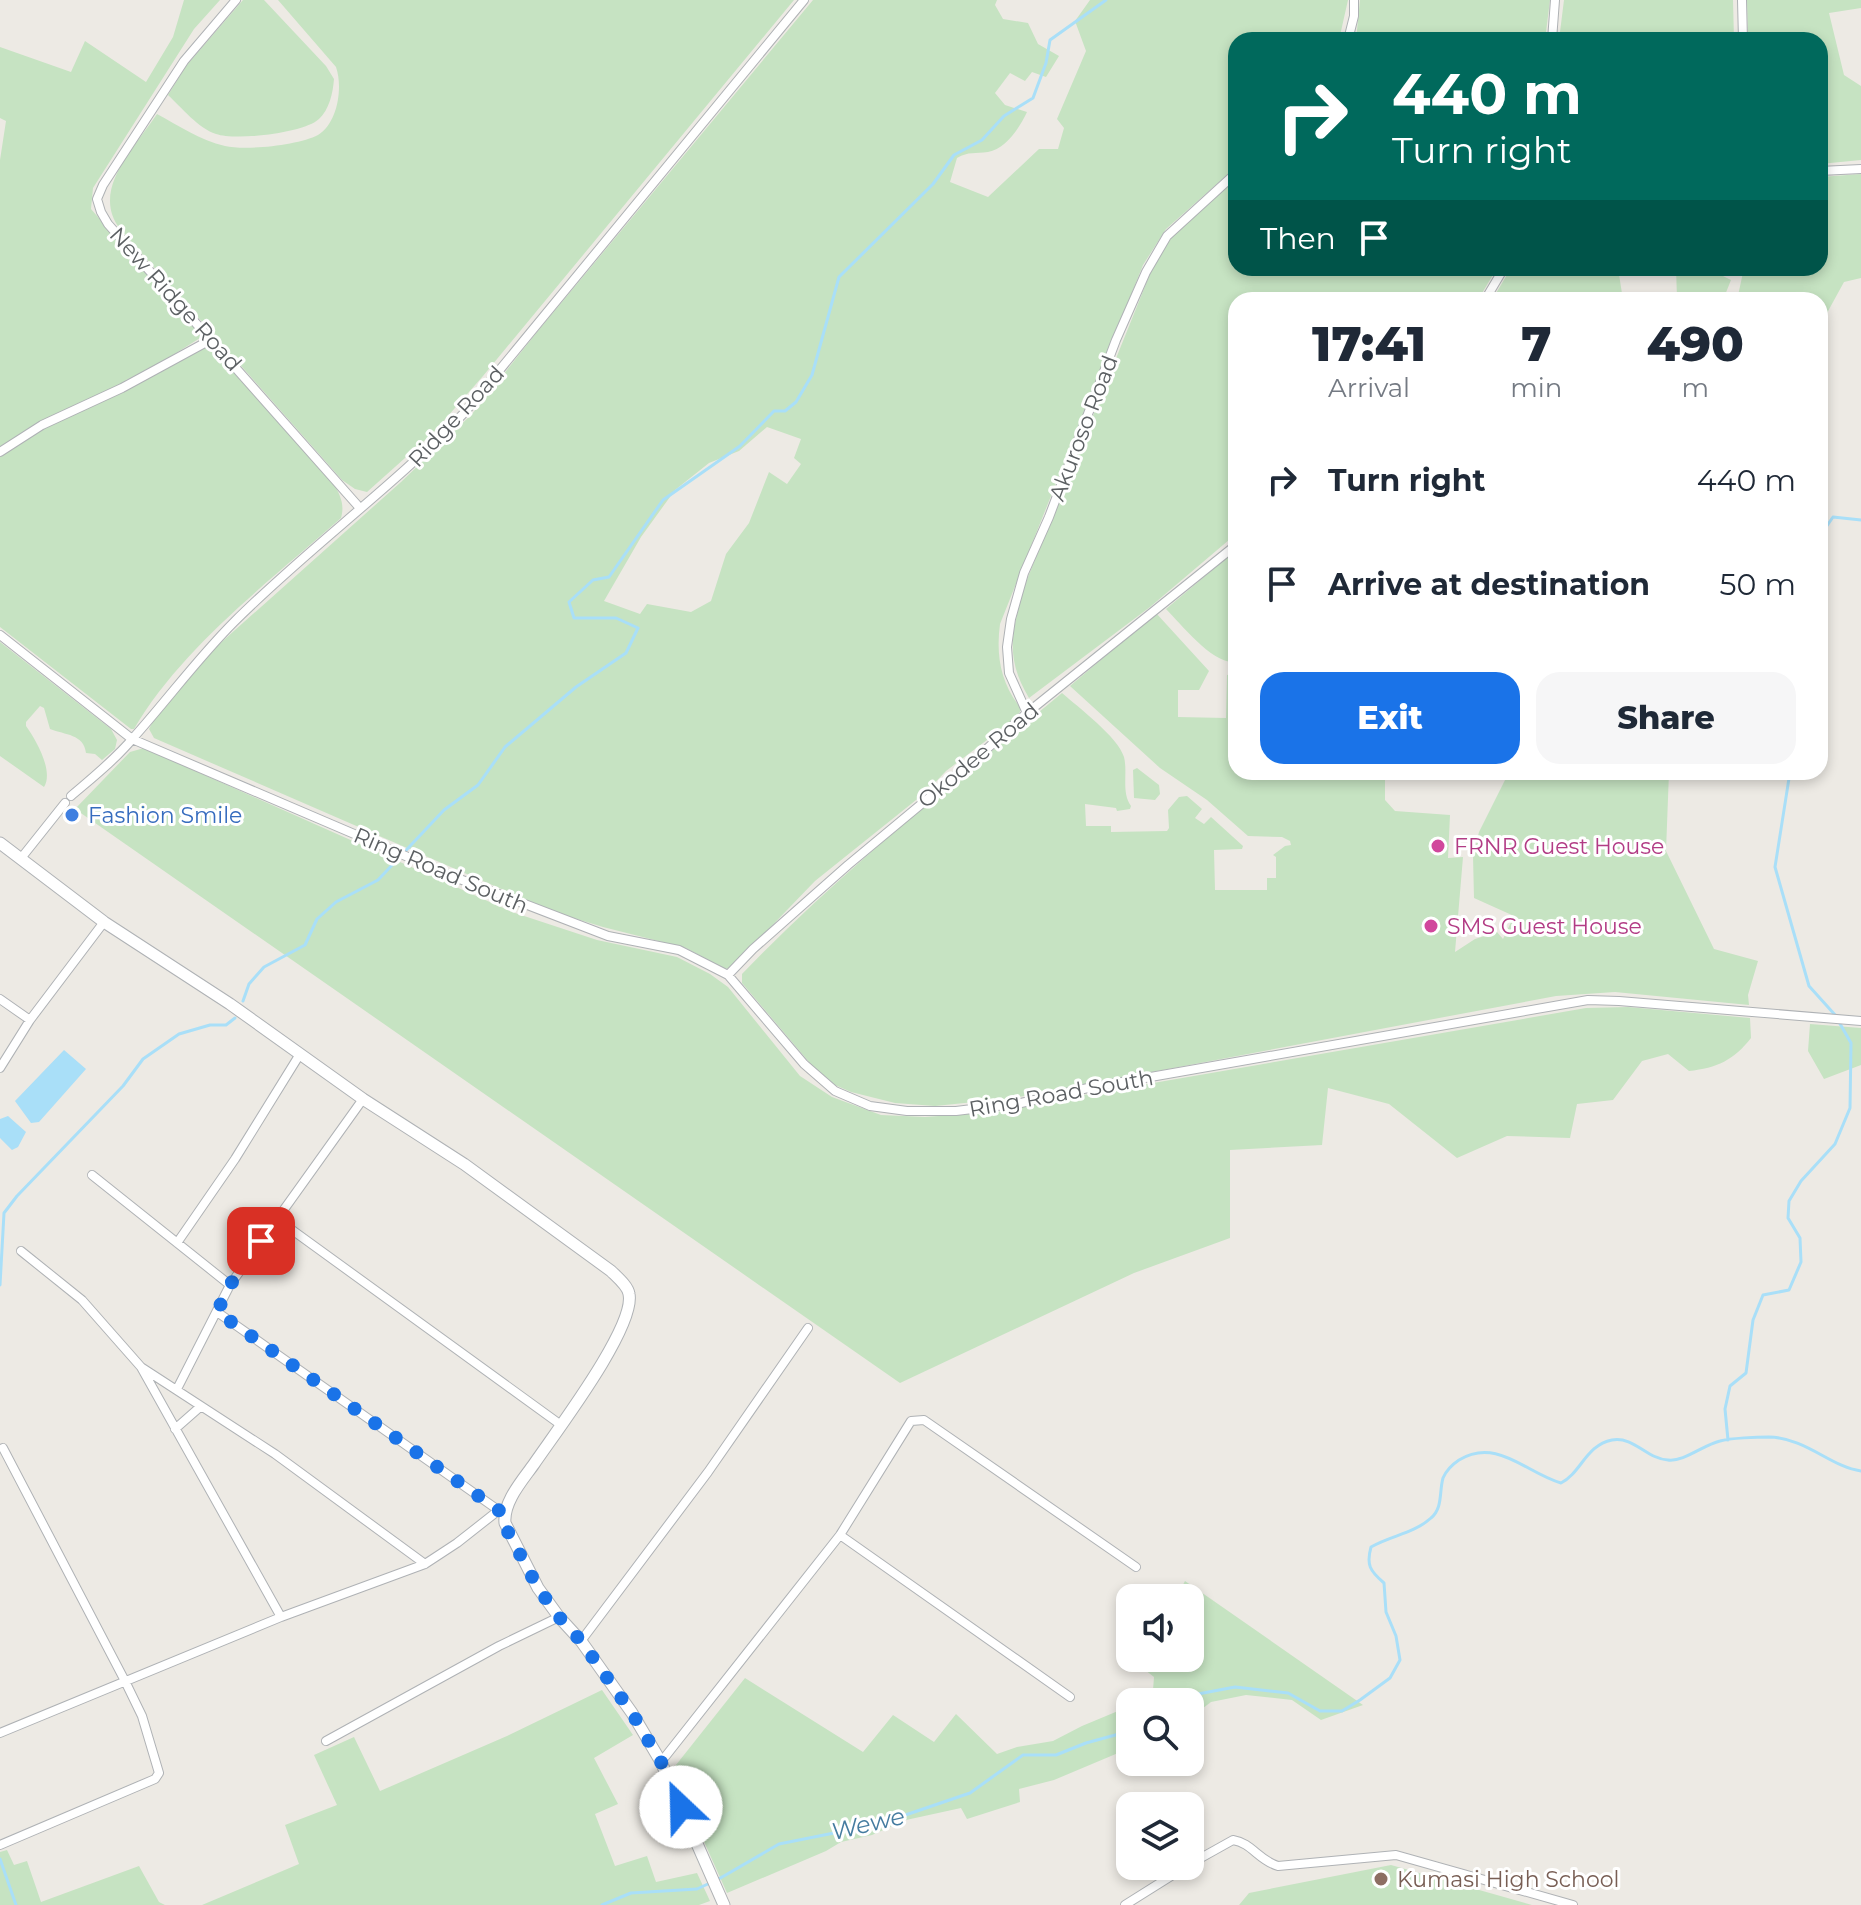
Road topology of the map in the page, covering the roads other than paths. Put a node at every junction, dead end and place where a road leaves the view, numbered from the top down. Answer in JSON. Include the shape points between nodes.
{"nodes":[{"id":1,"x":236,"y":0,"type":"edge"},
{"id":2,"x":804,"y":0,"type":"edge"},
{"id":3,"x":1354,"y":0,"type":"edge"},
{"id":4,"x":1555,"y":0,"type":"edge"},
{"id":5,"x":1742,"y":0,"type":"edge"},
{"id":6,"x":1350,"y":32,"type":"edge"},
{"id":7,"x":1553,"y":32,"type":"edge"},
{"id":8,"x":1743,"y":32,"type":"edge"},
{"id":9,"x":1861,"y":169,"type":"edge"},
{"id":10,"x":1828,"y":171,"type":"edge"},
{"id":11,"x":1228,"y":180,"type":"edge"},
{"id":12,"x":212,"y":339,"type":"junction"},
{"id":13,"x":0,"y":452,"type":"edge"},
{"id":14,"x":359,"y":507,"type":"junction"},
{"id":15,"x":1228,"y":551,"type":"edge"},
{"id":16,"x":0,"y":635,"type":"edge"},
{"id":17,"x":1027,"y":713,"type":"junction"},
{"id":18,"x":132,"y":739,"type":"junction"},
{"id":19,"x":0,"y":843,"type":"edge"},
{"id":20,"x":22,"y":857,"type":"junction"},
{"id":21,"x":104,"y":922,"type":"junction"},
{"id":22,"x":728,"y":975,"type":"junction"},
{"id":23,"x":0,"y":999,"type":"edge"},
{"id":24,"x":30,"y":1020,"type":"junction"},
{"id":25,"x":1861,"y":1021,"type":"edge"},
{"id":26,"x":300,"y":1054,"type":"junction"},
{"id":27,"x":0,"y":1068,"type":"edge"},
{"id":28,"x":363,"y":1099,"type":"junction"},
{"id":29,"x":92,"y":1175,"type":"dead end"},
{"id":30,"x":277,"y":1219,"type":"junction"},
{"id":31,"x":177,"y":1243,"type":"junction"},
{"id":32,"x":21,"y":1251,"type":"dead end"},
{"id":33,"x":230,"y":1285,"type":"junction"},
{"id":34,"x":217,"y":1312,"type":"junction"},
{"id":35,"x":808,"y":1328,"type":"dead end"},
{"id":36,"x":141,"y":1367,"type":"junction"},
{"id":37,"x":177,"y":1389,"type":"junction"},
{"id":38,"x":200,"y":1407,"type":"junction"},
{"id":39,"x":561,"y":1425,"type":"junction"},
{"id":40,"x":175,"y":1429,"type":"junction"},
{"id":41,"x":3,"y":1448,"type":"dead end"},
{"id":42,"x":502,"y":1512,"type":"junction"},
{"id":43,"x":840,"y":1535,"type":"junction"},
{"id":44,"x":425,"y":1564,"type":"junction"},
{"id":45,"x":1136,"y":1567,"type":"dead end"},
{"id":46,"x":281,"y":1617,"type":"junction"},
{"id":47,"x":559,"y":1617,"type":"junction"},
{"id":48,"x":581,"y":1641,"type":"junction"},
{"id":49,"x":125,"y":1681,"type":"junction"},
{"id":50,"x":1070,"y":1697,"type":"dead end"},
{"id":51,"x":0,"y":1733,"type":"edge"},
{"id":52,"x":326,"y":1741,"type":"dead end"},
{"id":53,"x":661,"y":1762,"type":"junction"},
{"id":54,"x":0,"y":1845,"type":"edge"},
{"id":55,"x":1204,"y":1856,"type":"edge"},
{"id":56,"x":1165,"y":1880,"type":"edge"},
{"id":57,"x":722,"y":1900,"type":"edge"},
{"id":58,"x":1125,"y":1905,"type":"edge"},
{"id":59,"x":1573,"y":1905,"type":"edge"}],
"edges":[{"from":1,"to":12,"type":"street","name":"New Ridge Road","via":[[184,61],[97,199],[128,248]]},
{"from":2,"to":14,"type":"street","name":"Ridge Road","via":[[481,394],[427,452]]},
{"from":3,"to":6,"type":"street"},
{"from":4,"to":7,"type":"street"},
{"from":5,"to":8,"type":"street"},
{"from":9,"to":10,"type":"street"},
{"from":11,"to":17,"type":"street","name":"Akuroso Road","via":[[1167,236],[1146,272],[1024,573],[1007,647],[1009,673]]},
{"from":12,"to":13,"type":"street","via":[[42,425]]},
{"from":12,"to":14,"type":"street","name":"New Ridge Road"},
{"from":14,"to":18,"type":"street","name":"Ridge Road","via":[[235,620]]},
{"from":15,"to":17,"type":"street","name":"Okodee Road"},
{"from":16,"to":18,"type":"street","name":"Ring Road South"},
{"from":17,"to":22,"type":"street","name":"Okodee Road"},
{"from":18,"to":20,"type":"street","name":"Ridge Road","via":[[68,800]]},
{"from":18,"to":22,"type":"street","name":"Ring Road South","via":[[457,878],[608,936],[679,950]]},
{"from":19,"to":20,"type":"street"},
{"from":20,"to":21,"type":"street"},
{"from":21,"to":24,"type":"street"},
{"from":21,"to":26,"type":"street"},
{"from":22,"to":25,"type":"street","name":"Ring Road South","via":[[804,1064],[835,1091],[870,1106],[907,1111],[1021,1103],[1588,1000]]},
{"from":23,"to":24,"type":"street"},
{"from":24,"to":27,"type":"street"},
{"from":26,"to":28,"type":"street"},
{"from":26,"to":31,"type":"street"},
{"from":28,"to":30,"type":"street"},
{"from":28,"to":39,"type":"street","via":[[476,1173],[611,1271],[629,1291],[622,1329]]},
{"from":29,"to":31,"type":"street"},
{"from":30,"to":33,"type":"street"},
{"from":30,"to":39,"type":"street"},
{"from":31,"to":33,"type":"street"},
{"from":32,"to":36,"type":"street","via":[[82,1300]]},
{"from":33,"to":34,"type":"street"},
{"from":34,"to":37,"type":"street"},
{"from":34,"to":42,"type":"street"},
{"from":35,"to":48,"type":"street"},
{"from":36,"to":37,"type":"street"},
{"from":36,"to":40,"type":"street"},
{"from":37,"to":38,"type":"street"},
{"from":38,"to":40,"type":"street"},
{"from":38,"to":44,"type":"street","via":[[275,1454]]},
{"from":39,"to":42,"type":"street"},
{"from":40,"to":46,"type":"street"},
{"from":41,"to":49,"type":"street"},
{"from":42,"to":44,"type":"street"},
{"from":42,"to":47,"type":"street","via":[[538,1588]]},
{"from":43,"to":45,"type":"street","via":[[917,1419]]},
{"from":43,"to":50,"type":"street"},
{"from":43,"to":53,"type":"street"},
{"from":44,"to":46,"type":"street"},
{"from":46,"to":49,"type":"street"},
{"from":47,"to":48,"type":"street"},
{"from":47,"to":52,"type":"street"},
{"from":48,"to":53,"type":"street"},
{"from":49,"to":51,"type":"street"},
{"from":49,"to":54,"type":"street","via":[[158,1764],[155,1779]]},
{"from":53,"to":57,"type":"street"},
{"from":55,"to":59,"type":"street","via":[[1233,1840],[1278,1866],[1396,1855]]},
{"from":56,"to":58,"type":"street"}]}
